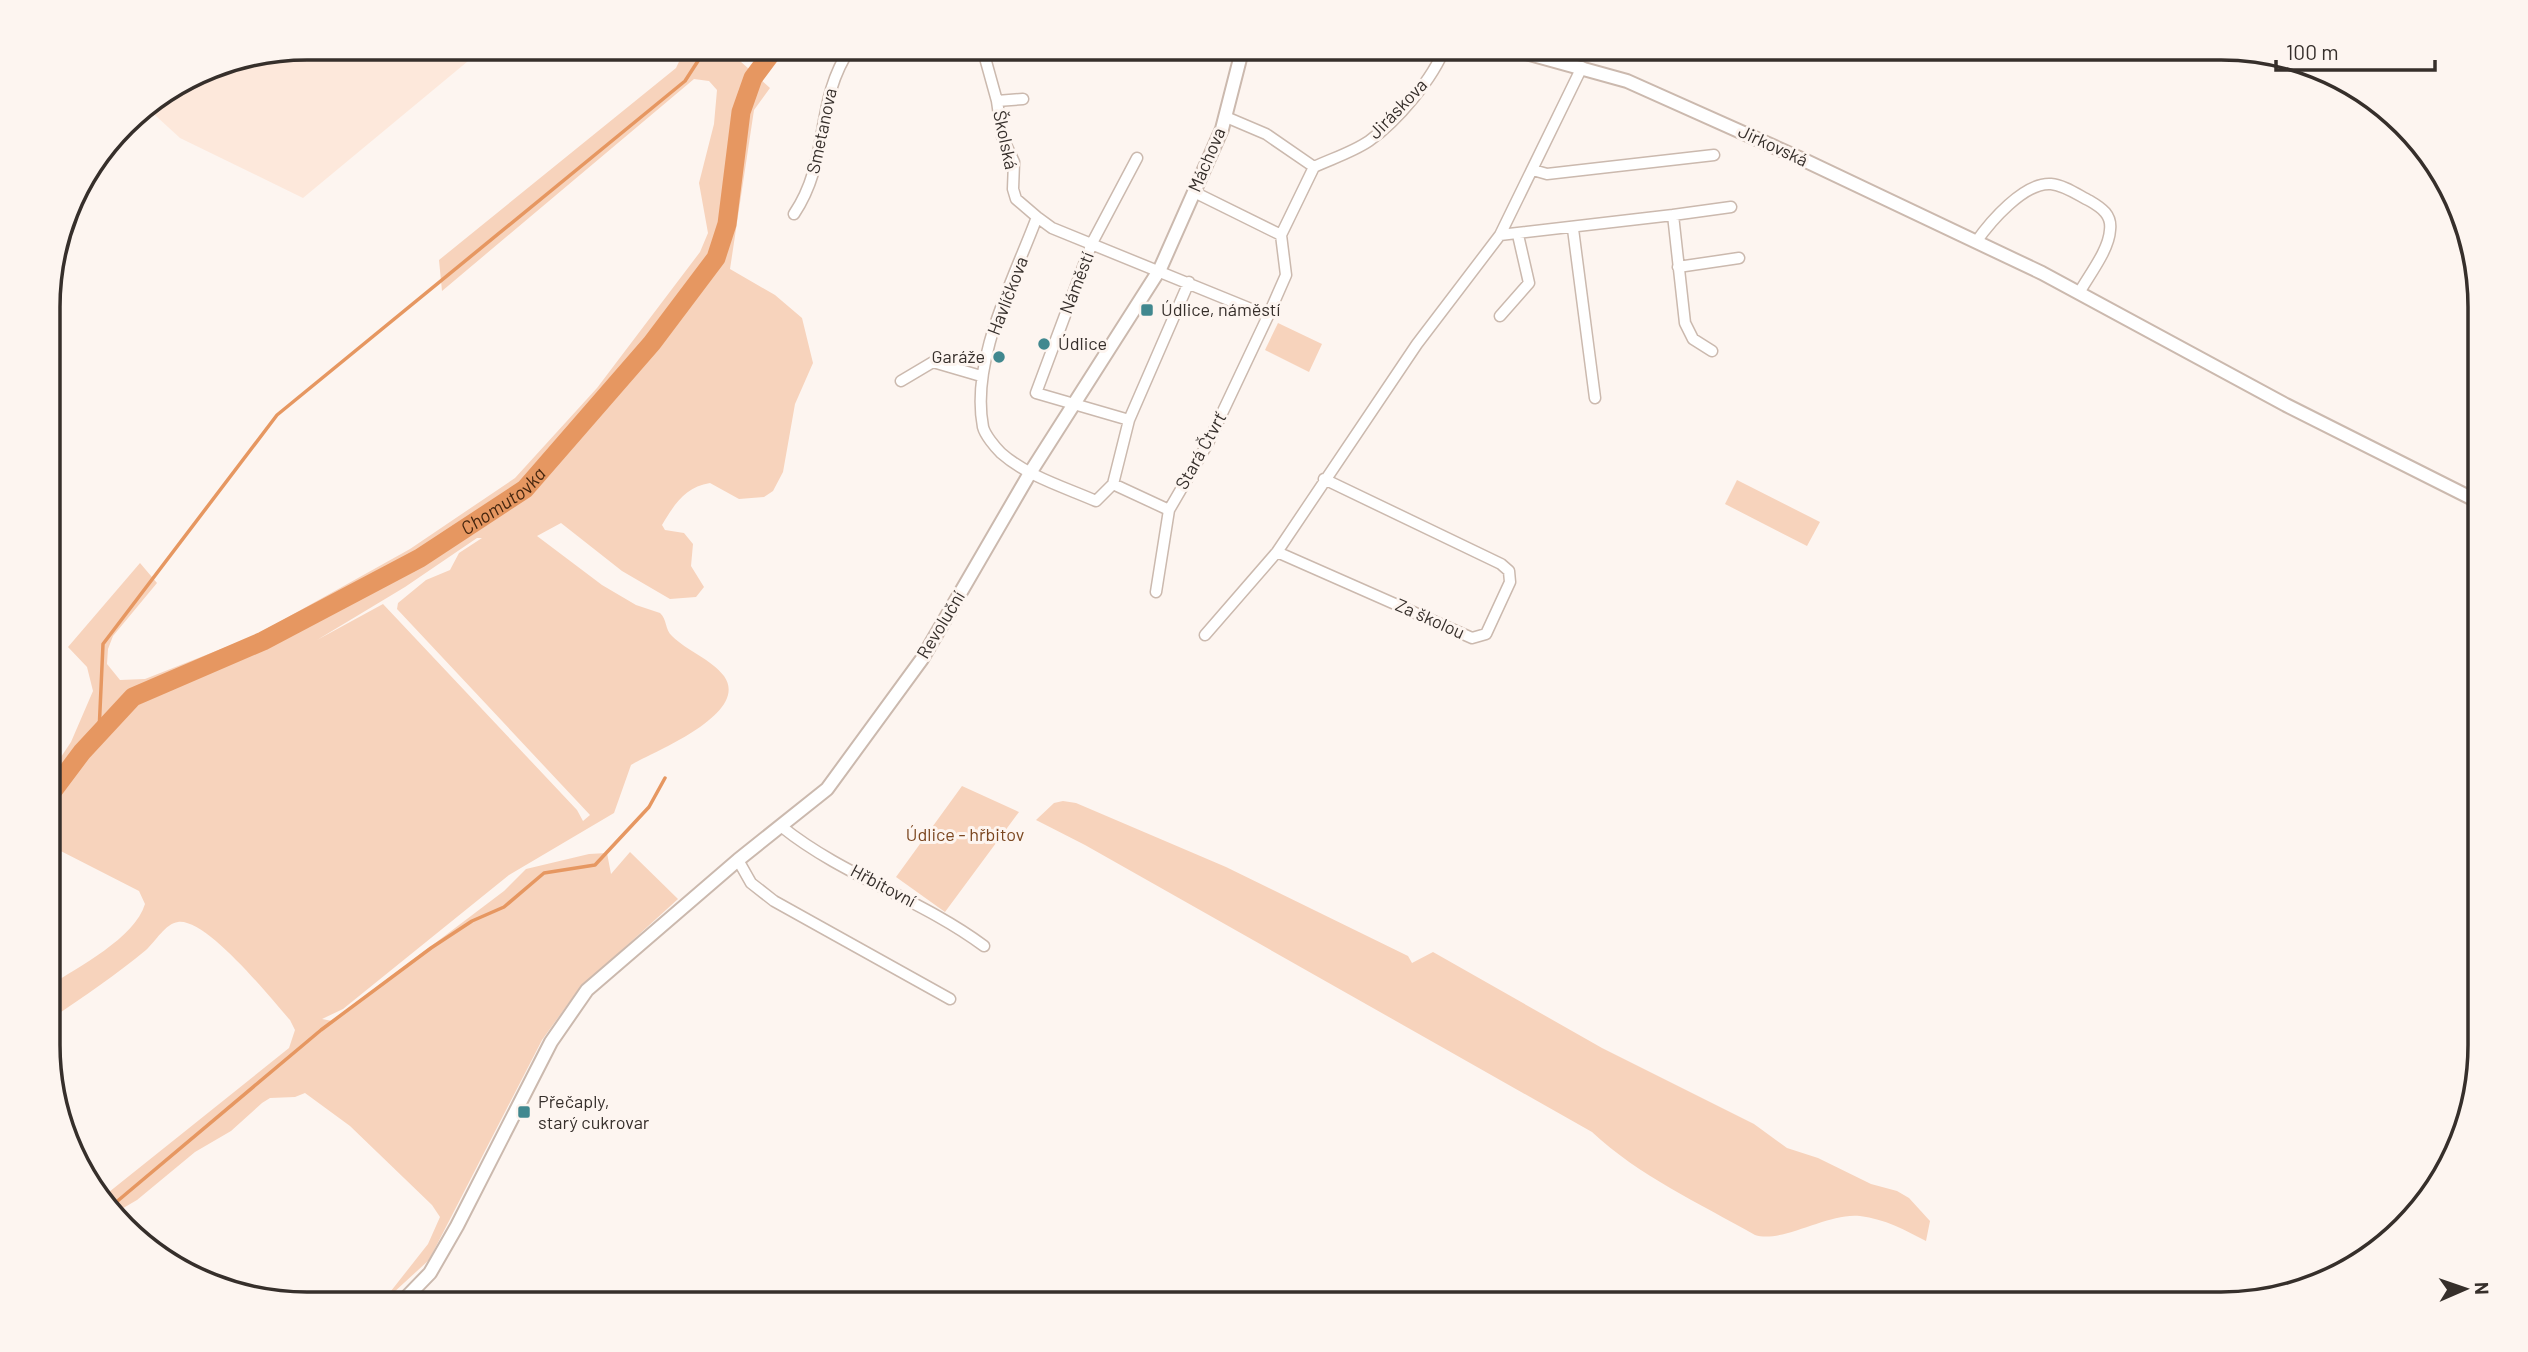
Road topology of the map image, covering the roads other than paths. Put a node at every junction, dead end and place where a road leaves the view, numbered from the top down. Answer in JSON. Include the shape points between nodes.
{"nodes":[{"id":1,"x":843,"y":60,"type":"edge"},
{"id":2,"x":986,"y":60,"type":"edge"},
{"id":3,"x":1240,"y":60,"type":"edge"},
{"id":4,"x":1440,"y":60,"type":"edge"},
{"id":5,"x":1552,"y":60,"type":"edge"},
{"id":6,"x":1562,"y":60,"type":"edge"},
{"id":7,"x":1563,"y":63,"type":"junction"},
{"id":8,"x":1581,"y":67,"type":"junction"},
{"id":9,"x":1023,"y":99,"type":"dead end"},
{"id":10,"x":997,"y":102,"type":"junction"},
{"id":11,"x":1226,"y":117,"type":"junction"},
{"id":12,"x":1714,"y":155,"type":"dead end"},
{"id":13,"x":1137,"y":158,"type":"dead end"},
{"id":14,"x":1314,"y":167,"type":"junction"},
{"id":15,"x":1533,"y":170,"type":"junction"},
{"id":16,"x":1194,"y":192,"type":"junction"},
{"id":17,"x":1731,"y":206,"type":"dead end"},
{"id":18,"x":793,"y":214,"type":"dead end"},
{"id":19,"x":1673,"y":215,"type":"junction"},
{"id":20,"x":1037,"y":217,"type":"junction"},
{"id":21,"x":1573,"y":229,"type":"junction"},
{"id":22,"x":1281,"y":235,"type":"junction"},
{"id":23,"x":1500,"y":235,"type":"junction"},
{"id":24,"x":1518,"y":235,"type":"junction"},
{"id":25,"x":1976,"y":242,"type":"junction"},
{"id":26,"x":1092,"y":243,"type":"junction"},
{"id":27,"x":1739,"y":258,"type":"dead end"},
{"id":28,"x":1678,"y":267,"type":"junction"},
{"id":29,"x":1160,"y":269,"type":"junction"},
{"id":30,"x":1189,"y":282,"type":"junction"},
{"id":31,"x":2079,"y":293,"type":"junction"},
{"id":32,"x":1268,"y":316,"type":"junction"},
{"id":33,"x":1500,"y":316,"type":"dead end"},
{"id":34,"x":1712,"y":351,"type":"dead end"},
{"id":35,"x":981,"y":376,"type":"junction"},
{"id":36,"x":901,"y":381,"type":"dead end"},
{"id":37,"x":1595,"y":398,"type":"dead end"},
{"id":38,"x":1075,"y":403,"type":"junction"},
{"id":39,"x":1129,"y":420,"type":"junction"},
{"id":40,"x":1030,"y":473,"type":"junction"},
{"id":41,"x":1324,"y":479,"type":"junction"},
{"id":42,"x":1113,"y":484,"type":"junction"},
{"id":43,"x":2468,"y":496,"type":"edge"},
{"id":44,"x":1169,"y":510,"type":"junction"},
{"id":45,"x":1277,"y":552,"type":"junction"},
{"id":46,"x":1156,"y":592,"type":"dead end"},
{"id":47,"x":1205,"y":635,"type":"dead end"},
{"id":48,"x":782,"y":827,"type":"junction"},
{"id":49,"x":738,"y":860,"type":"junction"},
{"id":50,"x":984,"y":946,"type":"dead end"},
{"id":51,"x":950,"y":999,"type":"dead end"},
{"id":52,"x":412,"y":1292,"type":"edge"}],
"edges":[{"from":1,"to":18,"type":"street","name":"Smetanova","via":[[822,114],[819,158],[805,197]]},
{"from":2,"to":10,"type":"street"},
{"from":3,"to":11,"type":"street","name":"Máchova"},
{"from":4,"to":14,"type":"street","name":"Jiráskova","via":[[1412,99],[1369,141]]},
{"from":5,"to":7,"type":"street","name":"Jirkovská"},
{"from":6,"to":7,"type":"street"},
{"from":7,"to":8,"type":"street","name":"Jirkovská"},
{"from":8,"to":15,"type":"street"},
{"from":8,"to":25,"type":"street","name":"Jirkovská","via":[[1662,95]]},
{"from":9,"to":10,"type":"street","name":"Školská"},
{"from":10,"to":20,"type":"street","name":"Školská","via":[[1002,136],[1014,162],[1016,199]]},
{"from":11,"to":14,"type":"street","via":[[1266,134]]},
{"from":11,"to":16,"type":"street","name":"Máchova"},
{"from":12,"to":15,"type":"street","via":[[1548,174]]},
{"from":13,"to":26,"type":"street"},
{"from":14,"to":22,"type":"street"},
{"from":15,"to":23,"type":"street"},
{"from":16,"to":22,"type":"street"},
{"from":16,"to":29,"type":"street","name":"Máchova"},
{"from":17,"to":19,"type":"street"},
{"from":19,"to":21,"type":"street"},
{"from":19,"to":28,"type":"street"},
{"from":20,"to":26,"type":"street","name":"Školská","via":[[1052,228]]},
{"from":20,"to":35,"type":"street","name":"Havlíčkova"},
{"from":21,"to":24,"type":"street"},
{"from":21,"to":37,"type":"street"},
{"from":22,"to":32,"type":"street","name":"Stará Čtvrť","via":[[1286,275]]},
{"from":23,"to":24,"type":"street"},
{"from":23,"to":41,"type":"street","via":[[1417,344]]},
{"from":24,"to":33,"type":"street","via":[[1529,283]]},
{"from":25,"to":31,"type":"street","name":"Jirkovská"},
{"from":25,"to":31,"type":"street","via":[[1993,220],[2030,189],[2044,184],[2062,187],[2103,210],[2110,225],[2109,236]]},
{"from":26,"to":29,"type":"street","name":"Náměstí"},
{"from":26,"to":38,"type":"street","name":"Náměstí","via":[[1036,393]]},
{"from":27,"to":28,"type":"street"},
{"from":28,"to":34,"type":"street","via":[[1685,323],[1693,339]]},
{"from":29,"to":30,"type":"street","name":"Náměstí"},
{"from":29,"to":38,"type":"street"},
{"from":30,"to":32,"type":"street"},
{"from":30,"to":39,"type":"street"},
{"from":31,"to":43,"type":"street","name":"Jirkovská"},
{"from":32,"to":44,"type":"street","name":"Stará Čtvrť","via":[[1209,443]]},
{"from":35,"to":36,"type":"street","via":[[933,362]]},
{"from":35,"to":40,"type":"street","name":"Havlíčkova","via":[[983,429],[1001,452]]},
{"from":38,"to":39,"type":"street","name":"Náměstí"},
{"from":38,"to":40,"type":"street","name":"Revoluční"},
{"from":39,"to":42,"type":"street"},
{"from":40,"to":42,"type":"street","name":"Havlíčkova","via":[[1096,501]]},
{"from":40,"to":48,"type":"street","name":"Revoluční","via":[[922,659],[827,789]]},
{"from":41,"to":45,"type":"street"},
{"from":41,"to":45,"type":"street","name":"Za školou","via":[[1509,571],[1510,582],[1486,634],[1472,638]]},
{"from":42,"to":44,"type":"street"},
{"from":44,"to":46,"type":"street","name":"Stará Čtvrť"},
{"from":45,"to":47,"type":"street"},
{"from":48,"to":49,"type":"street","name":"Revoluční"},
{"from":48,"to":50,"type":"street","name":"Hřbitovní","via":[[805,845],[950,921]]},
{"from":49,"to":51,"type":"street","via":[[751,883],[774,901]]},
{"from":49,"to":52,"type":"street","name":"Revoluční","via":[[587,990],[551,1042],[430,1273]]}]}
